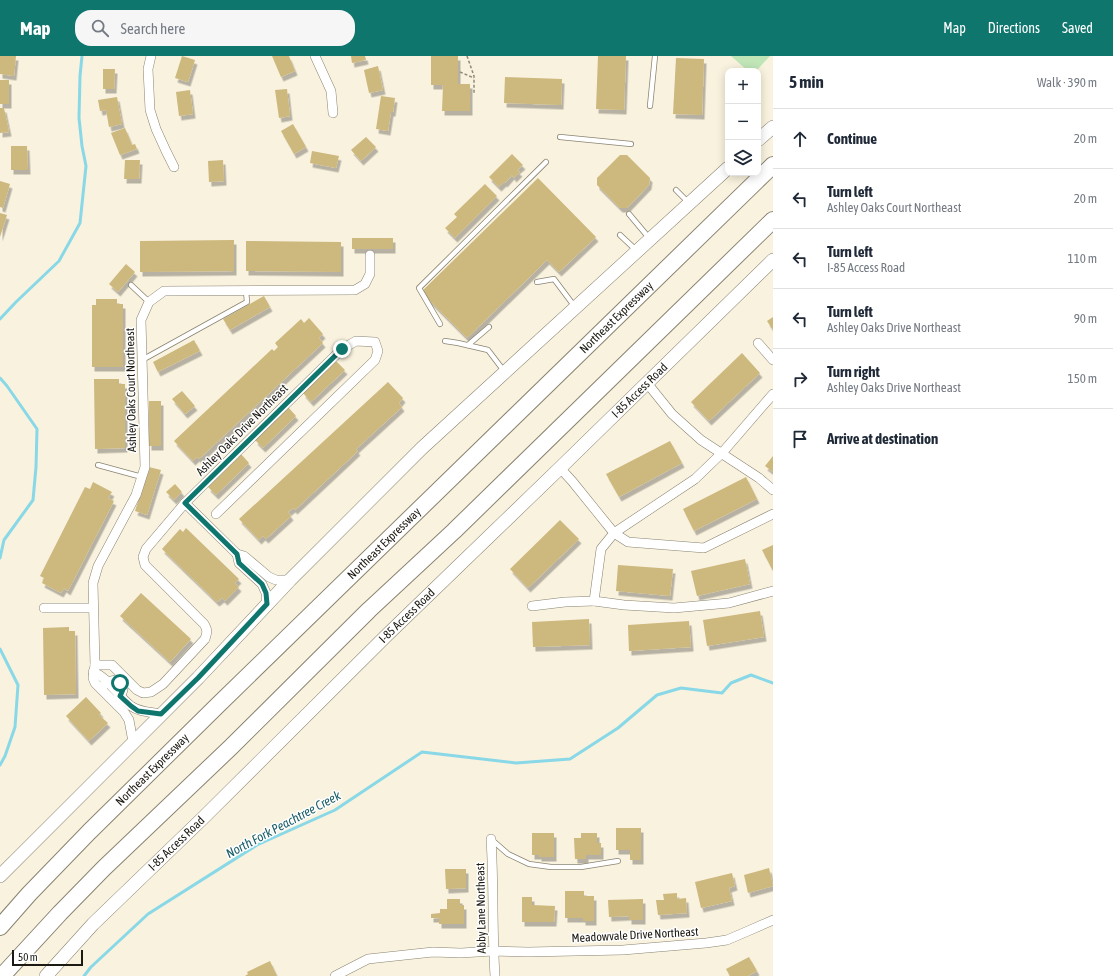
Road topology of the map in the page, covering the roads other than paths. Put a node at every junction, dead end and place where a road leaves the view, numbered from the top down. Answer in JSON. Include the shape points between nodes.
{"nodes":[{"id":1,"x":151,"y":56,"type":"edge"},
{"id":2,"x":315,"y":56,"type":"edge"},
{"id":3,"x":655,"y":56,"type":"edge"},
{"id":4,"x":650,"y":106,"type":"dead end"},
{"id":5,"x":333,"y":113,"type":"dead end"},
{"id":6,"x":773,"y":127,"type":"edge"},
{"id":7,"x":560,"y":137,"type":"dead end"},
{"id":8,"x":761,"y":137,"type":"edge"},
{"id":9,"x":631,"y":144,"type":"dead end"},
{"id":10,"x":546,"y":162,"type":"dead end"},
{"id":11,"x":773,"y":165,"type":"edge"},
{"id":12,"x":174,"y":167,"type":"dead end"},
{"id":13,"x":725,"y":171,"type":"edge"},
{"id":14,"x":676,"y":190,"type":"dead end"},
{"id":15,"x":690,"y":203,"type":"junction"},
{"id":16,"x":629,"y":214,"type":"dead end"},
{"id":17,"x":773,"y":220,"type":"edge"},
{"id":18,"x":620,"y":235,"type":"dead end"},
{"id":19,"x":650,"y":239,"type":"junction"},
{"id":20,"x":637,"y":252,"type":"junction"},
{"id":21,"x":370,"y":255,"type":"dead end"},
{"id":22,"x":773,"y":260,"type":"edge"},
{"id":23,"x":537,"y":282,"type":"dead end"},
{"id":24,"x":131,"y":285,"type":"dead end"},
{"id":25,"x":246,"y":291,"type":"junction"},
{"id":26,"x":149,"y":302,"type":"junction"},
{"id":27,"x":576,"y":307,"type":"junction"},
{"id":28,"x":440,"y":324,"type":"dead end"},
{"id":29,"x":489,"y":327,"type":"dead end"},
{"id":30,"x":445,"y":341,"type":"dead end"},
{"id":31,"x":758,"y":343,"type":"dead end"},
{"id":32,"x":468,"y":345,"type":"junction"},
{"id":33,"x":142,"y":360,"type":"junction"},
{"id":34,"x":773,"y":360,"type":"edge"},
{"id":35,"x":504,"y":372,"type":"junction"},
{"id":36,"x":647,"y":382,"type":"junction"},
{"id":37,"x":773,"y":394,"type":"edge"},
{"id":38,"x":722,"y":453,"type":"junction"},
{"id":39,"x":98,"y":465,"type":"dead end"},
{"id":40,"x":560,"y":468,"type":"junction"},
{"id":41,"x":142,"y":477,"type":"junction"},
{"id":42,"x":773,"y":490,"type":"edge"},
{"id":43,"x":185,"y":503,"type":"junction"},
{"id":44,"x":216,"y":514,"type":"dead end"},
{"id":45,"x":773,"y":514,"type":"edge"},
{"id":46,"x":614,"y":533,"type":"junction"},
{"id":47,"x":254,"y":570,"type":"junction"},
{"id":48,"x":290,"y":580,"type":"junction"},
{"id":49,"x":773,"y":591,"type":"edge"},
{"id":50,"x":594,"y":601,"type":"junction"},
{"id":51,"x":267,"y":604,"type":"junction"},
{"id":52,"x":532,"y":606,"type":"dead end"},
{"id":53,"x":44,"y":608,"type":"dead end"},
{"id":54,"x":93,"y":608,"type":"junction"},
{"id":55,"x":94,"y":668,"type":"junction"},
{"id":56,"x":117,"y":699,"type":"junction"},
{"id":57,"x":161,"y":714,"type":"junction"},
{"id":58,"x":133,"y":742,"type":"junction"},
{"id":59,"x":491,"y":839,"type":"joint"},
{"id":60,"x":618,"y":861,"type":"dead end"},
{"id":61,"x":0,"y":876,"type":"edge"},
{"id":62,"x":773,"y":921,"type":"edge"},
{"id":63,"x":0,"y":927,"type":"edge"},
{"id":64,"x":493,"y":951,"type":"junction"},
{"id":65,"x":2,"y":976,"type":"edge"},
{"id":66,"x":46,"y":976,"type":"edge"},
{"id":67,"x":335,"y":976,"type":"edge"},
{"id":68,"x":495,"y":976,"type":"edge"}],
"edges":[{"from":1,"to":12,"type":"street","via":[[148,69],[150,110],[162,144]]},
{"from":2,"to":5,"type":"street","via":[[331,91]]},
{"from":3,"to":4,"type":"lane"},
{"from":6,"to":8,"type":"main road"},
{"from":7,"to":9,"type":"lane"},
{"from":10,"to":28,"type":"lane","via":[[419,288]]},
{"from":11,"to":63,"type":"highway","name":"Northeast Expressway","via":[[95,826]]},
{"from":13,"to":15,"type":"main road"},
{"from":14,"to":15,"type":"lane"},
{"from":15,"to":19,"type":"main road"},
{"from":16,"to":19,"type":"lane"},
{"from":17,"to":65,"type":"highway","via":[[109,863]]},
{"from":18,"to":20,"type":"lane"},
{"from":19,"to":20,"type":"main road"},
{"from":20,"to":27,"type":"main road"},
{"from":21,"to":25,"type":"street","via":[[370,274],[365,284],[355,290]]},
{"from":22,"to":36,"type":"main road","name":"I-85 Access Road"},
{"from":23,"to":27,"type":"lane","via":[[554,279]]},
{"from":24,"to":26,"type":"lane"},
{"from":25,"to":26,"type":"street","via":[[164,291]]},
{"from":25,"to":33,"type":"lane","via":[[247,302]]},
{"from":26,"to":33,"type":"street","name":"Ashley Oaks Court Northeast","via":[[141,320]]},
{"from":27,"to":35,"type":"main road"},
{"from":29,"to":32,"type":"lane"},
{"from":30,"to":32,"type":"lane"},
{"from":31,"to":34,"type":"street"},
{"from":32,"to":35,"type":"lane","via":[[488,350]]},
{"from":33,"to":41,"type":"street","name":"Ashley Oaks Court Northeast","via":[[145,467]]},
{"from":35,"to":48,"type":"main road","via":[[422,448]]},
{"from":36,"to":38,"type":"street","via":[[672,414],[701,440]]},
{"from":36,"to":40,"type":"main road","name":"I-85 Access Road"},
{"from":37,"to":38,"type":"street"},
{"from":38,"to":42,"type":"street"},
{"from":38,"to":46,"type":"street","via":[[695,479]]},
{"from":39,"to":41,"type":"lane"},
{"from":40,"to":46,"type":"street"},
{"from":40,"to":66,"type":"main road","name":"I-85 Access Road","via":[[387,634],[93,924]]},
{"from":41,"to":54,"type":"street","name":"Ashley Oaks Court Northeast","via":[[136,495],[98,566],[93,583]]},
{"from":43,"to":44,"type":"street","name":"Ashley Oaks Drive Northeast","via":[[342,349],[356,340],[375,342],[378,351],[375,360]]},
{"from":43,"to":47,"type":"street","via":[[237,554],[244,556]]},
{"from":43,"to":55,"type":"street","name":"Ashley Oaks Drive Northeast","via":[[146,549],[143,557],[145,565],[204,624],[207,629],[205,639],[163,684],[151,692],[143,693],[136,690],[112,665]]},
{"from":45,"to":46,"type":"street","via":[[704,548],[628,542]]},
{"from":46,"to":50,"type":"street","via":[[601,549]]},
{"from":47,"to":48,"type":"street","via":[[276,580]]},
{"from":47,"to":51,"type":"street","via":[[264,588]]},
{"from":48,"to":51,"type":"main road"},
{"from":49,"to":50,"type":"street","via":[[729,603],[674,608]]},
{"from":50,"to":52,"type":"street"},
{"from":51,"to":57,"type":"main road"},
{"from":53,"to":54,"type":"street"},
{"from":54,"to":55,"type":"street","name":"Ashley Oaks Court Northeast"},
{"from":55,"to":56,"type":"street","name":"Ashley Oaks Court Northeast","via":[[95,683],[104,685]]},
{"from":56,"to":57,"type":"street","name":"Ashley Oaks Court Northeast","via":[[138,711]]},
{"from":56,"to":58,"type":"street","name":"Ashley Oaks Court Northeast","via":[[129,720]]},
{"from":57,"to":58,"type":"main road"},
{"from":58,"to":61,"type":"main road"},
{"from":59,"to":60,"type":"lane","via":[[508,854],[529,864],[581,867]]},
{"from":59,"to":64,"type":"street","name":"Abby Lane Northeast"},
{"from":62,"to":64,"type":"street","name":"Meadowvale Drive Northeast","via":[[727,940],[706,943],[623,950]]},
{"from":64,"to":67,"type":"street","name":"Meadowvale Drive Northeast","via":[[433,952],[368,960]]},
{"from":64,"to":68,"type":"street","name":"Abby Lane Northeast"}]}
